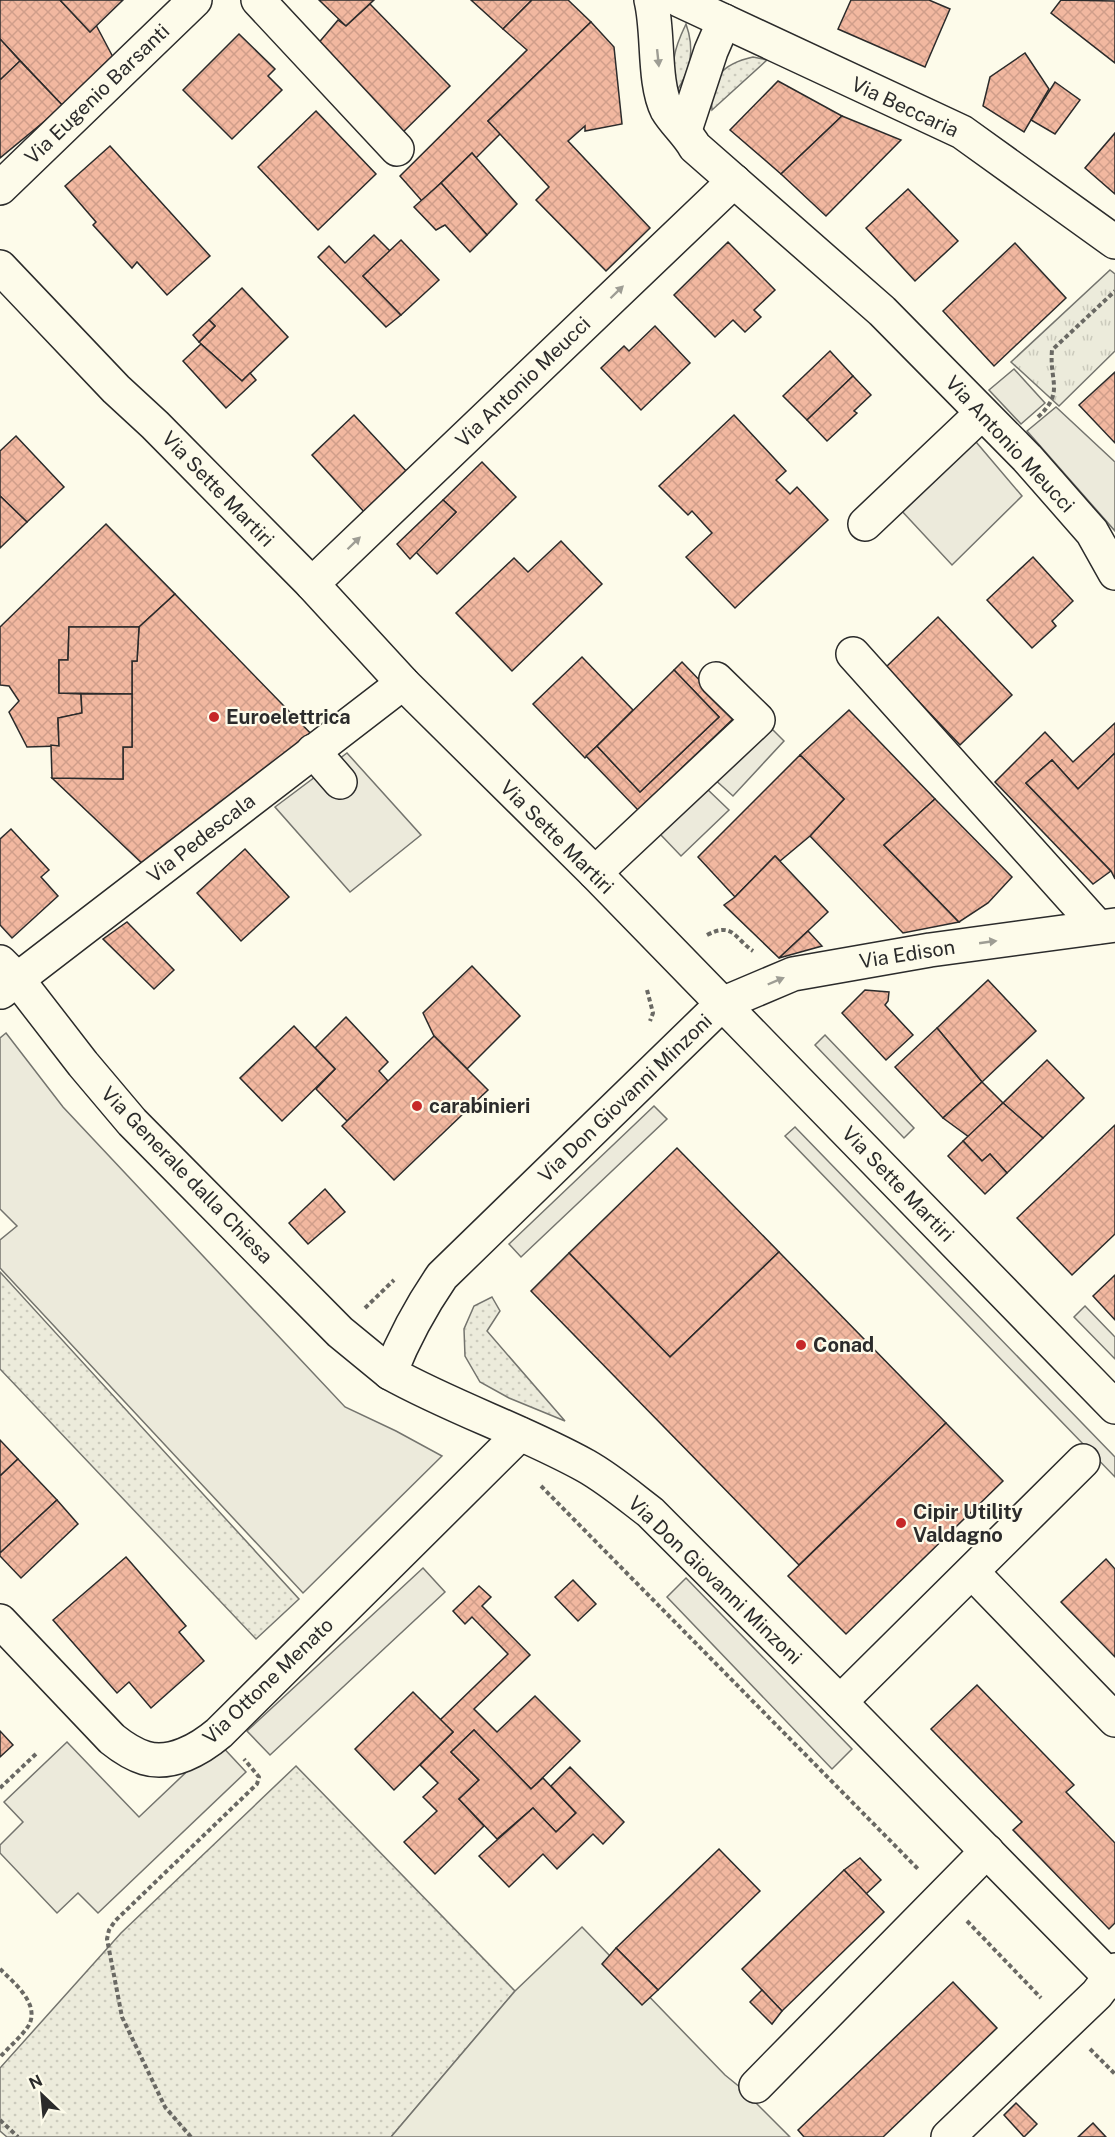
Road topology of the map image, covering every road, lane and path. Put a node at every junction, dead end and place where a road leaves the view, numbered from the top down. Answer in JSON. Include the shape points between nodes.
{"nodes":[{"id":1,"x":195,"y":0,"type":"edge"},
{"id":2,"x":258,"y":0,"type":"edge"},
{"id":3,"x":651,"y":0,"type":"edge"},
{"id":4,"x":679,"y":0,"type":"edge"},
{"id":5,"x":724,"y":21,"type":"junction"},
{"id":6,"x":685,"y":130,"type":"junction"},
{"id":7,"x":397,"y":149,"type":"dead end"},
{"id":8,"x":734,"y":181,"type":"junction"},
{"id":9,"x":0,"y":188,"type":"edge"},
{"id":10,"x":1115,"y":242,"type":"edge"},
{"id":11,"x":0,"y":267,"type":"edge"},
{"id":12,"x":1115,"y":291,"type":"edge"},
{"id":13,"x":982,"y":413,"type":"junction"},
{"id":14,"x":1037,"y":417,"type":"dead end"},
{"id":15,"x":865,"y":524,"type":"dead end"},
{"id":16,"x":1115,"y":573,"type":"edge"},
{"id":17,"x":312,"y":584,"type":"junction"},
{"id":18,"x":853,"y":654,"type":"dead end"},
{"id":19,"x":716,"y":679,"type":"dead end"},
{"id":20,"x":403,"y":683,"type":"junction"},
{"id":21,"x":313,"y":751,"type":"junction"},
{"id":22,"x":340,"y":782,"type":"dead end"},
{"id":23,"x":595,"y":873,"type":"junction"},
{"id":24,"x":1106,"y":926,"type":"edge"},
{"id":25,"x":6,"y":978,"type":"edge"},
{"id":26,"x":722,"y":1004,"type":"junction"},
{"id":27,"x":390,"y":1373,"type":"junction"},
{"id":28,"x":1115,"y":1407,"type":"edge"},
{"id":29,"x":520,"y":1434,"type":"junction"},
{"id":30,"x":1083,"y":1461,"type":"dead end"},
{"id":31,"x":539,"y":1484,"type":"dead end"},
{"id":32,"x":972,"y":1572,"type":"junction"},
{"id":33,"x":0,"y":1621,"type":"edge"},
{"id":34,"x":840,"y":1702,"type":"junction"},
{"id":35,"x":1115,"y":1719,"type":"edge"},
{"id":36,"x":237,"y":1751,"type":"dead end"},
{"id":37,"x":38,"y":1752,"type":"dead end"},
{"id":38,"x":0,"y":1788,"type":"edge"},
{"id":39,"x":987,"y":1851,"type":"junction"},
{"id":40,"x":922,"y":1874,"type":"dead end"},
{"id":41,"x":962,"y":1915,"type":"dead end"},
{"id":42,"x":0,"y":1969,"type":"edge"},
{"id":43,"x":1113,"y":1976,"type":"edge"},
{"id":44,"x":1042,"y":1998,"type":"dead end"},
{"id":45,"x":1082,"y":2040,"type":"dead end"},
{"id":46,"x":0,"y":2057,"type":"edge"},
{"id":47,"x":1115,"y":2074,"type":"edge"},
{"id":48,"x":756,"y":2086,"type":"dead end"},
{"id":49,"x":0,"y":2120,"type":"edge"},
{"id":50,"x":18,"y":2137,"type":"edge"},
{"id":51,"x":191,"y":2137,"type":"edge"},
{"id":52,"x":948,"y":2137,"type":"edge"}],
"edges":[{"from":1,"to":9,"type":"street","name":"Via Eugenio Barsanti"},
{"from":2,"to":7,"type":"street"},
{"from":3,"to":6,"type":"street","name":"Via Antonio Meucci","one_way":true,"via":[[663,94],[668,110]]},
{"from":4,"to":5,"type":"street","name":"Via Beccaria"},
{"from":5,"to":6,"type":"street"},
{"from":5,"to":10,"type":"street","name":"Via Beccaria","via":[[962,132]]},
{"from":6,"to":8,"type":"street","name":"Via Antonio Meucci","via":[[695,147]]},
{"from":8,"to":13,"type":"street","name":"Via Antonio Meucci","via":[[882,311]]},
{"from":17,"to":8,"type":"street","name":"Via Antonio Meucci","one_way":true},
{"from":11,"to":17,"type":"street","name":"Via Sette Martiri"},
{"from":12,"to":14,"type":"path","via":[[1052,350],[1054,391],[1050,405]]},
{"from":13,"to":15,"type":"street"},
{"from":13,"to":16,"type":"street","name":"Via Antonio Meucci","via":[[1092,532]]},
{"from":17,"to":20,"type":"street","name":"Via Sette Martiri"},
{"from":18,"to":24,"type":"street","name":"Via Edison"},
{"from":19,"to":23,"type":"street","via":[[758,720]]},
{"from":20,"to":21,"type":"street","name":"Via Pedescala"},
{"from":20,"to":23,"type":"street","name":"Via Sette Martiri"},
{"from":21,"to":22,"type":"street"},
{"from":21,"to":25,"type":"street","name":"Via Pedescala"},
{"from":23,"to":26,"type":"street","name":"Via Sette Martiri"},
{"from":26,"to":24,"type":"street","name":"Via Edison","one_way":true,"via":[[793,974]]},
{"from":25,"to":27,"type":"street","name":"Via Generale dalla Chiesa","via":[[132,1122],[340,1332]]},
{"from":26,"to":27,"type":"street","name":"Via Don Giovanni Minzoni","via":[[442,1276],[421,1307]]},
{"from":26,"to":28,"type":"street","name":"Via Sette Martiri"},
{"from":27,"to":29,"type":"street","name":"Via Don Giovanni Minzoni","via":[[428,1395]]},
{"from":29,"to":33,"type":"street","name":"Via Ottone Menato","via":[[219,1733],[189,1754],[148,1759],[112,1739]]},
{"from":29,"to":34,"type":"street","name":"Via Don Giovanni Minzoni","via":[[586,1466],[650,1512]]},
{"from":30,"to":32,"type":"street"},
{"from":31,"to":40,"type":"path"},
{"from":32,"to":34,"type":"street"},
{"from":32,"to":35,"type":"street"},
{"from":34,"to":39,"type":"street","name":"Via Don Giovanni Minzoni"},
{"from":36,"to":51,"type":"path","via":[[256,1772],[257,1784],[116,1921],[107,1939],[122,2017],[165,2107]]},
{"from":37,"to":38,"type":"path"},
{"from":39,"to":43,"type":"street","name":"Via Don Giovanni Minzoni"},
{"from":39,"to":48,"type":"street"},
{"from":41,"to":44,"type":"path"},
{"from":42,"to":46,"type":"path","via":[[29,2002],[31,2012],[29,2024]]},
{"from":43,"to":52,"type":"street"},
{"from":45,"to":47,"type":"path"},
{"from":49,"to":50,"type":"path"}]}
